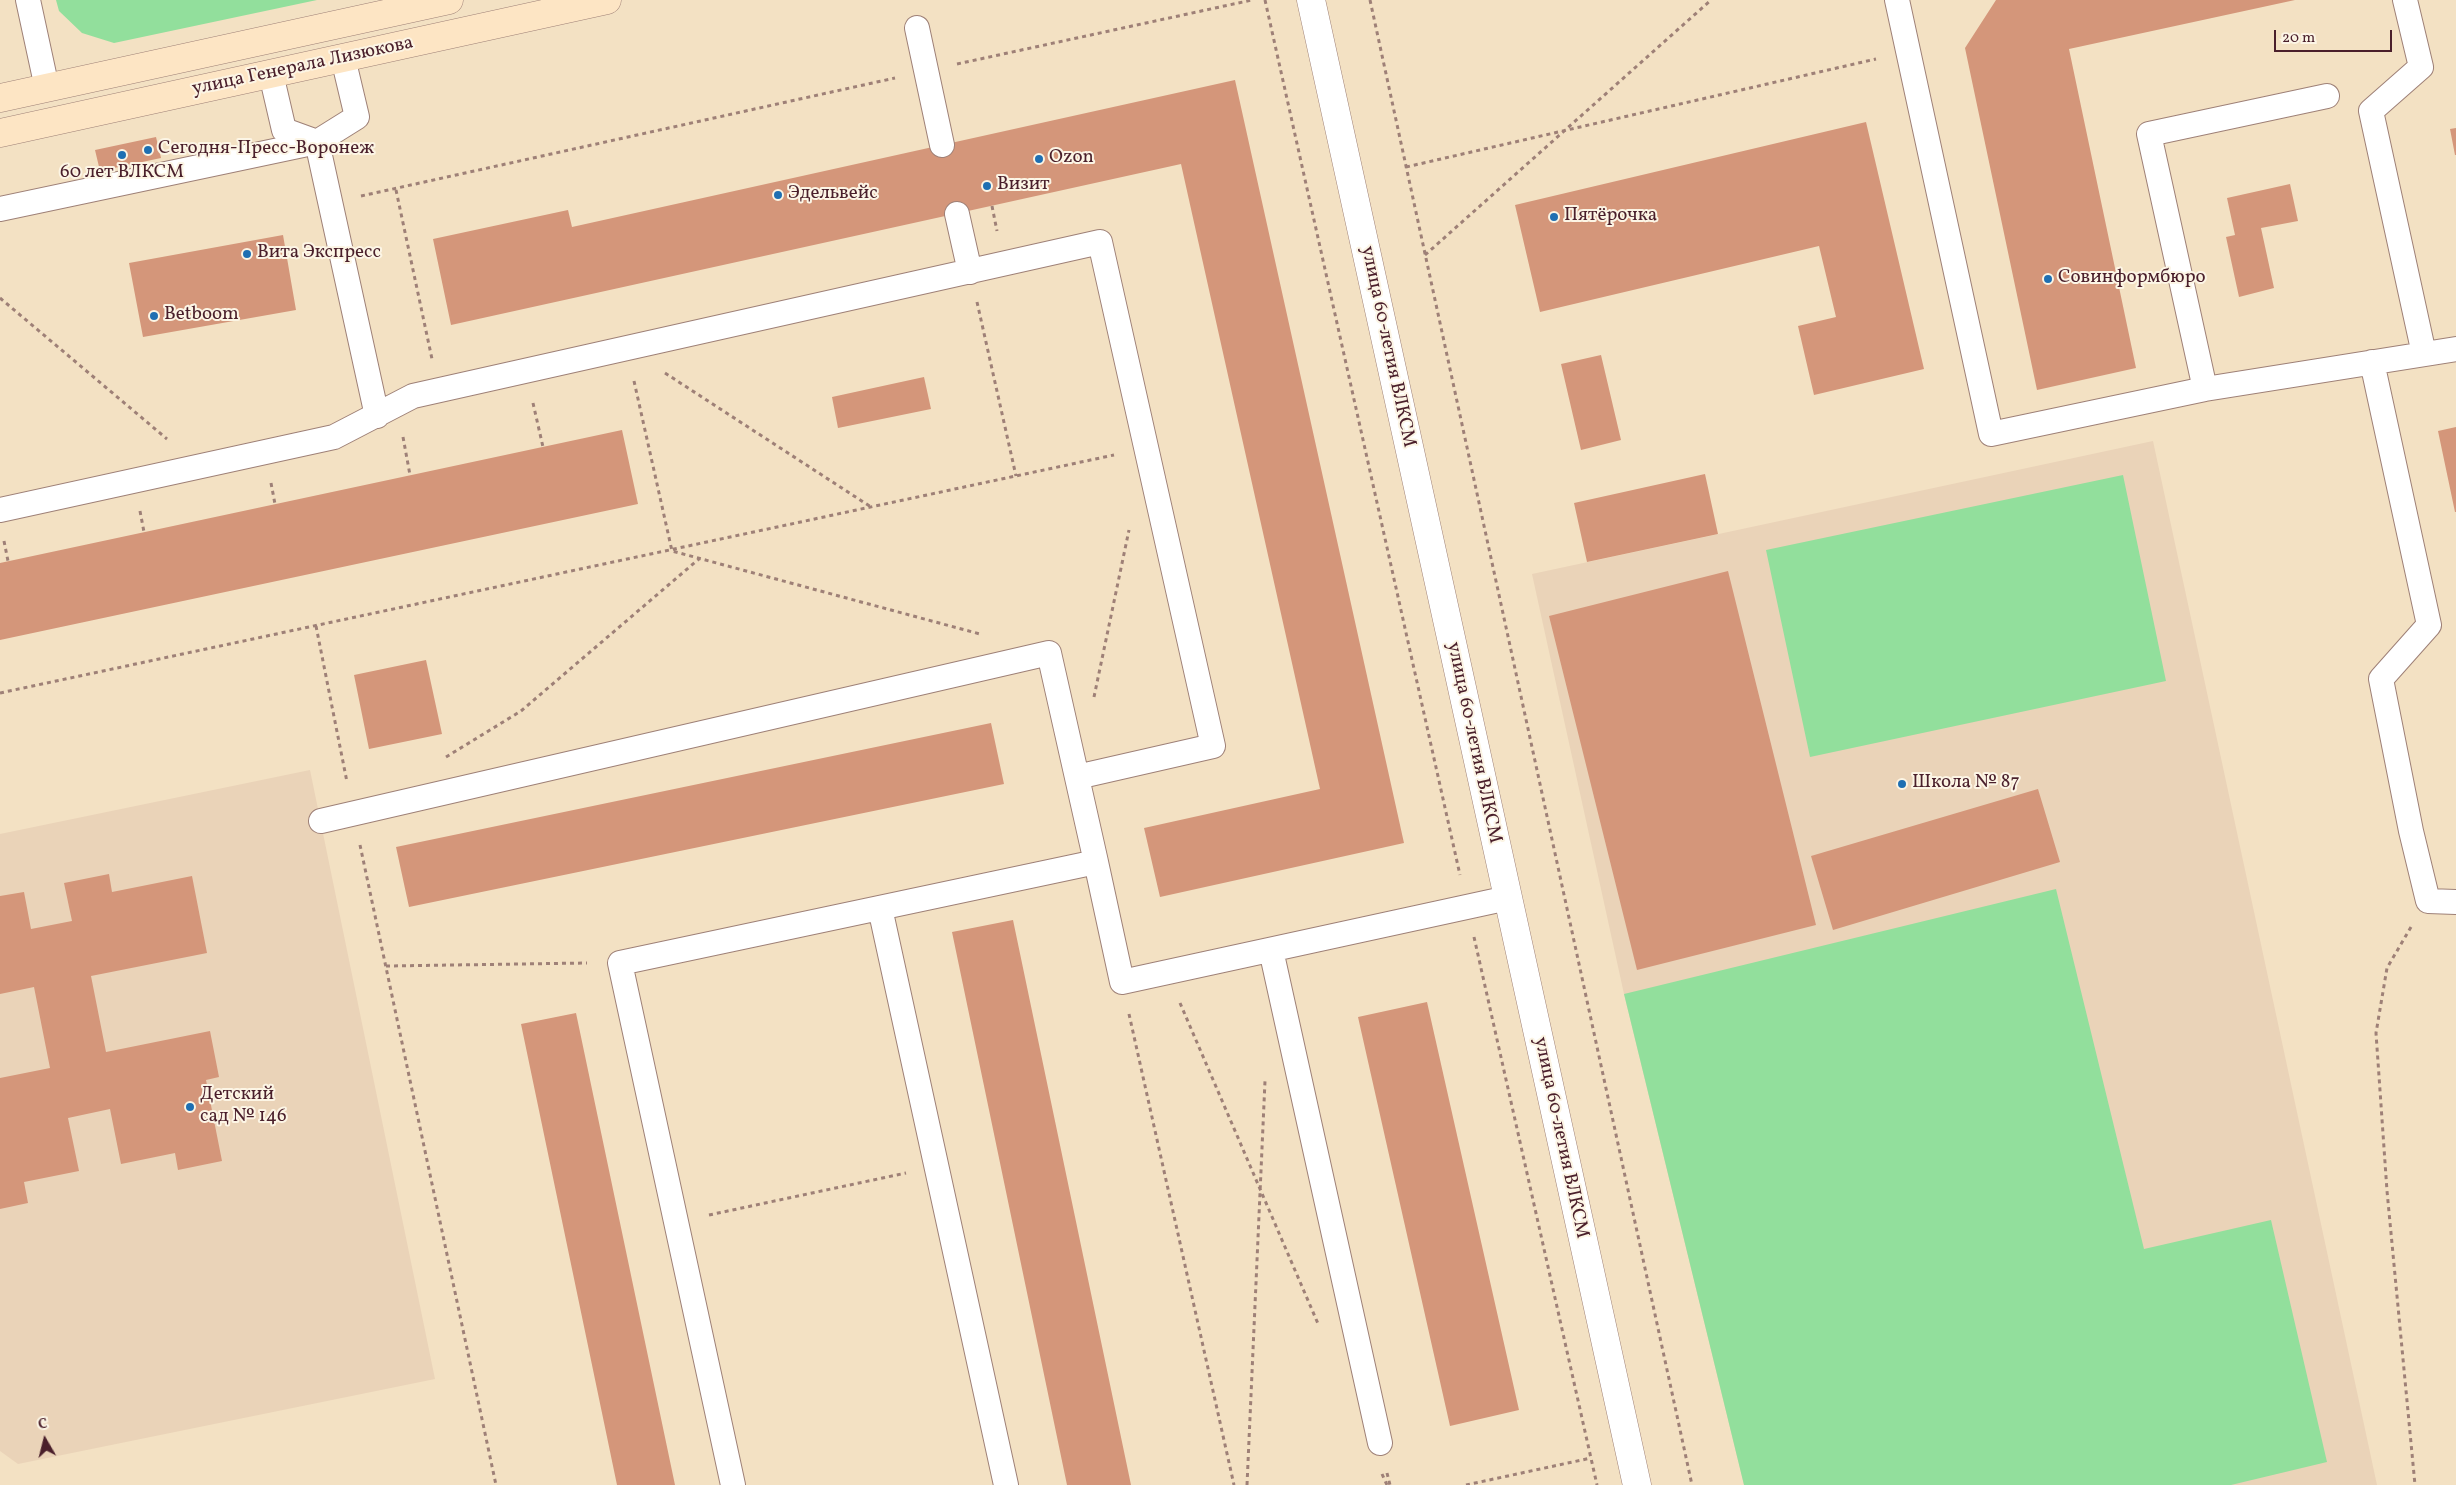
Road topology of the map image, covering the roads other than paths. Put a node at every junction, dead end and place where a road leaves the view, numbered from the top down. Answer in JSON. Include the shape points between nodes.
{"nodes":[{"id":1,"x":28,"y":0,"type":"edge"},
{"id":2,"x":449,"y":0,"type":"edge"},
{"id":3,"x":607,"y":0,"type":"edge"},
{"id":4,"x":1311,"y":0,"type":"edge"},
{"id":5,"x":1897,"y":0,"type":"edge"},
{"id":6,"x":2406,"y":0,"type":"edge"},
{"id":7,"x":917,"y":28,"type":"dead end"},
{"id":8,"x":343,"y":58,"type":"junction"},
{"id":9,"x":271,"y":74,"type":"junction"},
{"id":10,"x":47,"y":88,"type":"junction"},
{"id":11,"x":2327,"y":96,"type":"dead end"},
{"id":12,"x":0,"y":98,"type":"edge"},
{"id":13,"x":54,"y":121,"type":"junction"},
{"id":14,"x":0,"y":132,"type":"edge"},
{"id":15,"x":317,"y":142,"type":"junction"},
{"id":16,"x":942,"y":145,"type":"dead end"},
{"id":17,"x":0,"y":209,"type":"edge"},
{"id":18,"x":957,"y":214,"type":"dead end"},
{"id":19,"x":970,"y":272,"type":"junction"},
{"id":20,"x":2456,"y":350,"type":"edge"},
{"id":21,"x":2424,"y":354,"type":"junction"},
{"id":22,"x":2372,"y":362,"type":"junction"},
{"id":23,"x":2205,"y":389,"type":"junction"},
{"id":24,"x":377,"y":416,"type":"junction"},
{"id":25,"x":0,"y":510,"type":"edge"},
{"id":26,"x":1077,"y":777,"type":"junction"},
{"id":27,"x":321,"y":821,"type":"dead end"},
{"id":28,"x":1096,"y":862,"type":"junction"},
{"id":29,"x":1508,"y":898,"type":"junction"},
{"id":30,"x":2456,"y":902,"type":"edge"},
{"id":31,"x":880,"y":908,"type":"junction"},
{"id":32,"x":1271,"y":950,"type":"junction"},
{"id":33,"x":1380,"y":1443,"type":"dead end"},
{"id":34,"x":734,"y":1485,"type":"edge"},
{"id":35,"x":1006,"y":1485,"type":"edge"},
{"id":36,"x":1637,"y":1485,"type":"edge"}],
"edges":[{"from":1,"to":10,"type":"lane"},
{"from":2,"to":10,"type":"main road","name":"улица Генерала Лизюкова"},
{"from":3,"to":8,"type":"main road","name":"улица Генерала Лизюкова"},
{"from":4,"to":29,"type":"street","name":"улица 60-летия ВЛКСМ"},
{"from":5,"to":23,"type":"lane","via":[[1991,434]]},
{"from":6,"to":21,"type":"lane","via":[[2421,67],[2371,111]]},
{"from":7,"to":16,"type":"lane"},
{"from":8,"to":9,"type":"main road","name":"улица Генерала Лизюкова"},
{"from":8,"to":15,"type":"lane","via":[[357,117]]},
{"from":9,"to":13,"type":"main road","name":"улица Генерала Лизюкова"},
{"from":9,"to":15,"type":"lane","via":[[284,130]]},
{"from":10,"to":12,"type":"main road","name":"улица Генерала Лизюкова"},
{"from":10,"to":13,"type":"main road"},
{"from":11,"to":23,"type":"lane","via":[[2149,134]]},
{"from":13,"to":14,"type":"main road","name":"улица Генерала Лизюкова"},
{"from":15,"to":17,"type":"lane"},
{"from":15,"to":24,"type":"lane"},
{"from":18,"to":19,"type":"lane"},
{"from":19,"to":24,"type":"lane","via":[[414,396]]},
{"from":19,"to":26,"type":"lane","via":[[1100,242],[1212,746]]},
{"from":20,"to":21,"type":"lane"},
{"from":21,"to":22,"type":"lane"},
{"from":22,"to":23,"type":"lane"},
{"from":22,"to":30,"type":"lane","via":[[2429,625],[2381,679],[2428,901]]},
{"from":24,"to":25,"type":"lane","via":[[334,437]]},
{"from":26,"to":27,"type":"lane","via":[[1049,653]]},
{"from":26,"to":28,"type":"lane"},
{"from":28,"to":31,"type":"lane"},
{"from":28,"to":32,"type":"lane","via":[[1122,982]]},
{"from":29,"to":32,"type":"lane"},
{"from":29,"to":36,"type":"street","name":"улица 60-летия ВЛКСМ"},
{"from":31,"to":34,"type":"lane","via":[[620,963]]},
{"from":31,"to":35,"type":"lane"},
{"from":32,"to":33,"type":"lane"}]}
